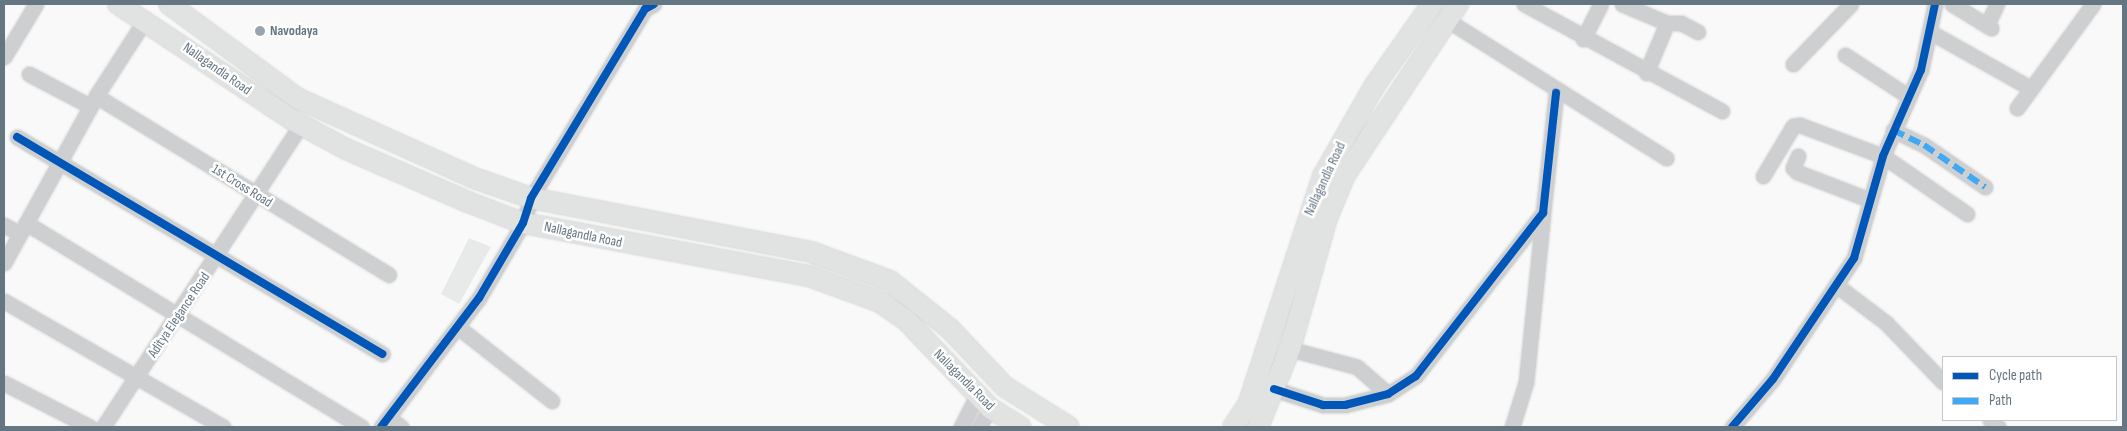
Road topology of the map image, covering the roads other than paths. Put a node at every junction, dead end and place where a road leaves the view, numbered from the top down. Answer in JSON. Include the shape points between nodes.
{"nodes":[{"id":1,"x":36,"y":4,"type":"edge"},
{"id":2,"x":118,"y":4,"type":"edge"},
{"id":3,"x":169,"y":4,"type":"edge"},
{"id":4,"x":654,"y":4,"type":"edge"},
{"id":5,"x":1432,"y":4,"type":"edge"},
{"id":6,"x":1524,"y":4,"type":"edge"},
{"id":7,"x":1601,"y":4,"type":"edge"},
{"id":8,"x":1622,"y":4,"type":"edge"},
{"id":9,"x":1851,"y":4,"type":"edge"},
{"id":10,"x":1952,"y":4,"type":"edge"},
{"id":11,"x":1998,"y":4,"type":"edge"},
{"id":12,"x":2093,"y":4,"type":"edge"},
{"id":13,"x":1933,"y":5,"type":"edge"},
{"id":14,"x":1452,"y":12,"type":"edge"},
{"id":15,"x":145,"y":20,"type":"junction"},
{"id":16,"x":1667,"y":23,"type":"junction"},
{"id":17,"x":1698,"y":32,"type":"dead end"},
{"id":18,"x":1932,"y":33,"type":"junction"},
{"id":19,"x":1583,"y":39,"type":"junction"},
{"id":20,"x":1845,"y":55,"type":"dead end"},
{"id":21,"x":4,"y":57,"type":"edge"},
{"id":22,"x":1793,"y":64,"type":"dead end"},
{"id":23,"x":1646,"y":73,"type":"junction"},
{"id":24,"x":29,"y":74,"type":"dead end"},
{"id":25,"x":2030,"y":88,"type":"junction"},
{"id":26,"x":1556,"y":92,"type":"junction"},
{"id":27,"x":1908,"y":96,"type":"junction"},
{"id":28,"x":93,"y":101,"type":"junction"},
{"id":29,"x":2017,"y":108,"type":"dead end"},
{"id":30,"x":1722,"y":111,"type":"dead end"},
{"id":31,"x":301,"y":124,"type":"junction"},
{"id":32,"x":1893,"y":130,"type":"junction"},
{"id":33,"x":17,"y":137,"type":"dead end"},
{"id":34,"x":1798,"y":156,"type":"dead end"},
{"id":35,"x":1883,"y":156,"type":"junction"},
{"id":36,"x":1666,"y":158,"type":"dead end"},
{"id":37,"x":60,"y":162,"type":"junction"},
{"id":38,"x":1763,"y":176,"type":"dead end"},
{"id":39,"x":1985,"y":187,"type":"dead end"},
{"id":40,"x":258,"y":196,"type":"junction"},
{"id":41,"x":531,"y":198,"type":"junction"},
{"id":42,"x":1870,"y":200,"type":"junction"},
{"id":43,"x":1309,"y":210,"type":"junction"},
{"id":44,"x":1543,"y":213,"type":"junction"},
{"id":45,"x":1967,"y":214,"type":"dead end"},
{"id":46,"x":1327,"y":218,"type":"junction"},
{"id":47,"x":523,"y":223,"type":"junction"},
{"id":48,"x":4,"y":225,"type":"edge"},
{"id":49,"x":22,"y":228,"type":"junction"},
{"id":50,"x":219,"y":256,"type":"junction"},
{"id":51,"x":4,"y":263,"type":"edge"},
{"id":52,"x":389,"y":275,"type":"dead end"},
{"id":53,"x":1836,"y":285,"type":"junction"},
{"id":54,"x":4,"y":301,"type":"edge"},
{"id":55,"x":181,"y":314,"type":"junction"},
{"id":56,"x":459,"y":328,"type":"junction"},
{"id":57,"x":1290,"y":349,"type":"junction"},
{"id":58,"x":383,"y":354,"type":"dead end"},
{"id":59,"x":139,"y":375,"type":"junction"},
{"id":60,"x":1942,"y":381,"type":"edge"},
{"id":61,"x":4,"y":383,"type":"edge"},
{"id":62,"x":1274,"y":389,"type":"junction"},
{"id":63,"x":1388,"y":394,"type":"junction"},
{"id":64,"x":552,"y":400,"type":"dead end"},
{"id":65,"x":984,"y":402,"type":"junction"},
{"id":66,"x":385,"y":422,"type":"edge"},
{"id":67,"x":90,"y":427,"type":"edge"},
{"id":68,"x":103,"y":427,"type":"edge"},
{"id":69,"x":224,"y":427,"type":"edge"},
{"id":70,"x":362,"y":427,"type":"edge"},
{"id":71,"x":401,"y":427,"type":"edge"},
{"id":72,"x":961,"y":427,"type":"edge"},
{"id":73,"x":979,"y":427,"type":"edge"},
{"id":74,"x":1020,"y":427,"type":"edge"},
{"id":75,"x":1069,"y":427,"type":"edge"},
{"id":76,"x":1233,"y":427,"type":"edge"},
{"id":77,"x":1258,"y":427,"type":"edge"},
{"id":78,"x":1512,"y":427,"type":"edge"},
{"id":79,"x":1732,"y":427,"type":"edge"}],
"edges":[{"from":1,"to":21,"type":"street"},
{"from":2,"to":15,"type":"main road","name":"Nallagandla Road"},
{"from":3,"to":41,"type":"main road","name":"Nallagandla Road","via":[[297,98],[418,155]]},
{"from":4,"to":41,"type":"street","via":[[645,10]]},
{"from":5,"to":43,"type":"main road","name":"Nallagandla Road","via":[[1375,85]]},
{"from":6,"to":19,"type":"street"},
{"from":7,"to":19,"type":"street"},
{"from":8,"to":16,"type":"street"},
{"from":9,"to":22,"type":"street"},
{"from":10,"to":11,"type":"street","via":[[1989,26]]},
{"from":12,"to":25,"type":"street"},
{"from":13,"to":18,"type":"street"},
{"from":14,"to":26,"type":"street"},
{"from":14,"to":46,"type":"main road","name":"Nallagandla Road","via":[[1345,175]]},
{"from":15,"to":28,"type":"street"},
{"from":15,"to":31,"type":"main road","name":"Nallagandla Road"},
{"from":16,"to":17,"type":"street","via":[[1681,24]]},
{"from":16,"to":23,"type":"street"},
{"from":18,"to":25,"type":"street"},
{"from":18,"to":27,"type":"street"},
{"from":19,"to":23,"type":"street"},
{"from":20,"to":27,"type":"street"},
{"from":23,"to":30,"type":"street"},
{"from":24,"to":28,"type":"street","name":"1st Cross Road"},
{"from":25,"to":29,"type":"street"},
{"from":26,"to":36,"type":"street"},
{"from":26,"to":44,"type":"street"},
{"from":27,"to":32,"type":"street"},
{"from":28,"to":37,"type":"street"},
{"from":28,"to":40,"type":"street","name":"1st Cross Road"},
{"from":31,"to":40,"type":"street","name":"Aditya Elegance Road"},
{"from":31,"to":47,"type":"main road","name":"Nallagandla Road","via":[[346,149]]},
{"from":32,"to":35,"type":"street"},
{"from":32,"to":39,"type":"street","via":[[1924,145]]},
{"from":33,"to":37,"type":"street"},
{"from":34,"to":42,"type":"street","via":[[1793,168],[1797,172]]},
{"from":35,"to":38,"type":"street","via":[[1795,124]]},
{"from":35,"to":42,"type":"street"},
{"from":35,"to":45,"type":"street"},
{"from":37,"to":49,"type":"street"},
{"from":37,"to":50,"type":"street"},
{"from":40,"to":50,"type":"street","name":"Aditya Elegance Road"},
{"from":40,"to":52,"type":"street","name":"1st Cross Road"},
{"from":41,"to":47,"type":"street"},
{"from":41,"to":75,"type":"main road","name":"Nallagandla Road","via":[[852,264],[890,281],[950,329],[1005,387]]},
{"from":42,"to":53,"type":"street","via":[[1862,242]]},
{"from":43,"to":46,"type":"main road"},
{"from":43,"to":76,"type":"main road","name":"Nallagandla Road","via":[[1248,405]]},
{"from":44,"to":63,"type":"street","via":[[1440,348],[1416,376]]},
{"from":44,"to":78,"type":"street","via":[[1526,382]]},
{"from":46,"to":57,"type":"main road","name":"Nallagandla Road"},
{"from":47,"to":56,"type":"street"},
{"from":47,"to":65,"type":"main road","name":"Nallagandla Road","via":[[809,276],[880,302],[906,320]]},
{"from":48,"to":49,"type":"street"},
{"from":49,"to":51,"type":"street"},
{"from":49,"to":55,"type":"street"},
{"from":50,"to":55,"type":"street","name":"Aditya Elegance Road"},
{"from":50,"to":58,"type":"street"},
{"from":53,"to":60,"type":"street","via":[[1886,323]]},
{"from":53,"to":79,"type":"street","via":[[1773,379]]},
{"from":54,"to":59,"type":"street"},
{"from":55,"to":59,"type":"street","name":"Aditya Elegance Road"},
{"from":55,"to":70,"type":"street"},
{"from":56,"to":64,"type":"street"},
{"from":56,"to":66,"type":"street"},
{"from":57,"to":62,"type":"main road","name":"Nallagandla Road"},
{"from":57,"to":63,"type":"street","via":[[1357,367]]},
{"from":59,"to":68,"type":"street","name":"Aditya Elegance Road"},
{"from":59,"to":69,"type":"street"},
{"from":61,"to":67,"type":"street"},
{"from":62,"to":63,"type":"street","via":[[1323,405]]},
{"from":62,"to":77,"type":"main road","name":"Nallagandla Road"},
{"from":65,"to":72,"type":"street"},
{"from":65,"to":73,"type":"street"},
{"from":65,"to":74,"type":"main road","name":"Nallagandla Road"},
{"from":66,"to":71,"type":"street"}]}
